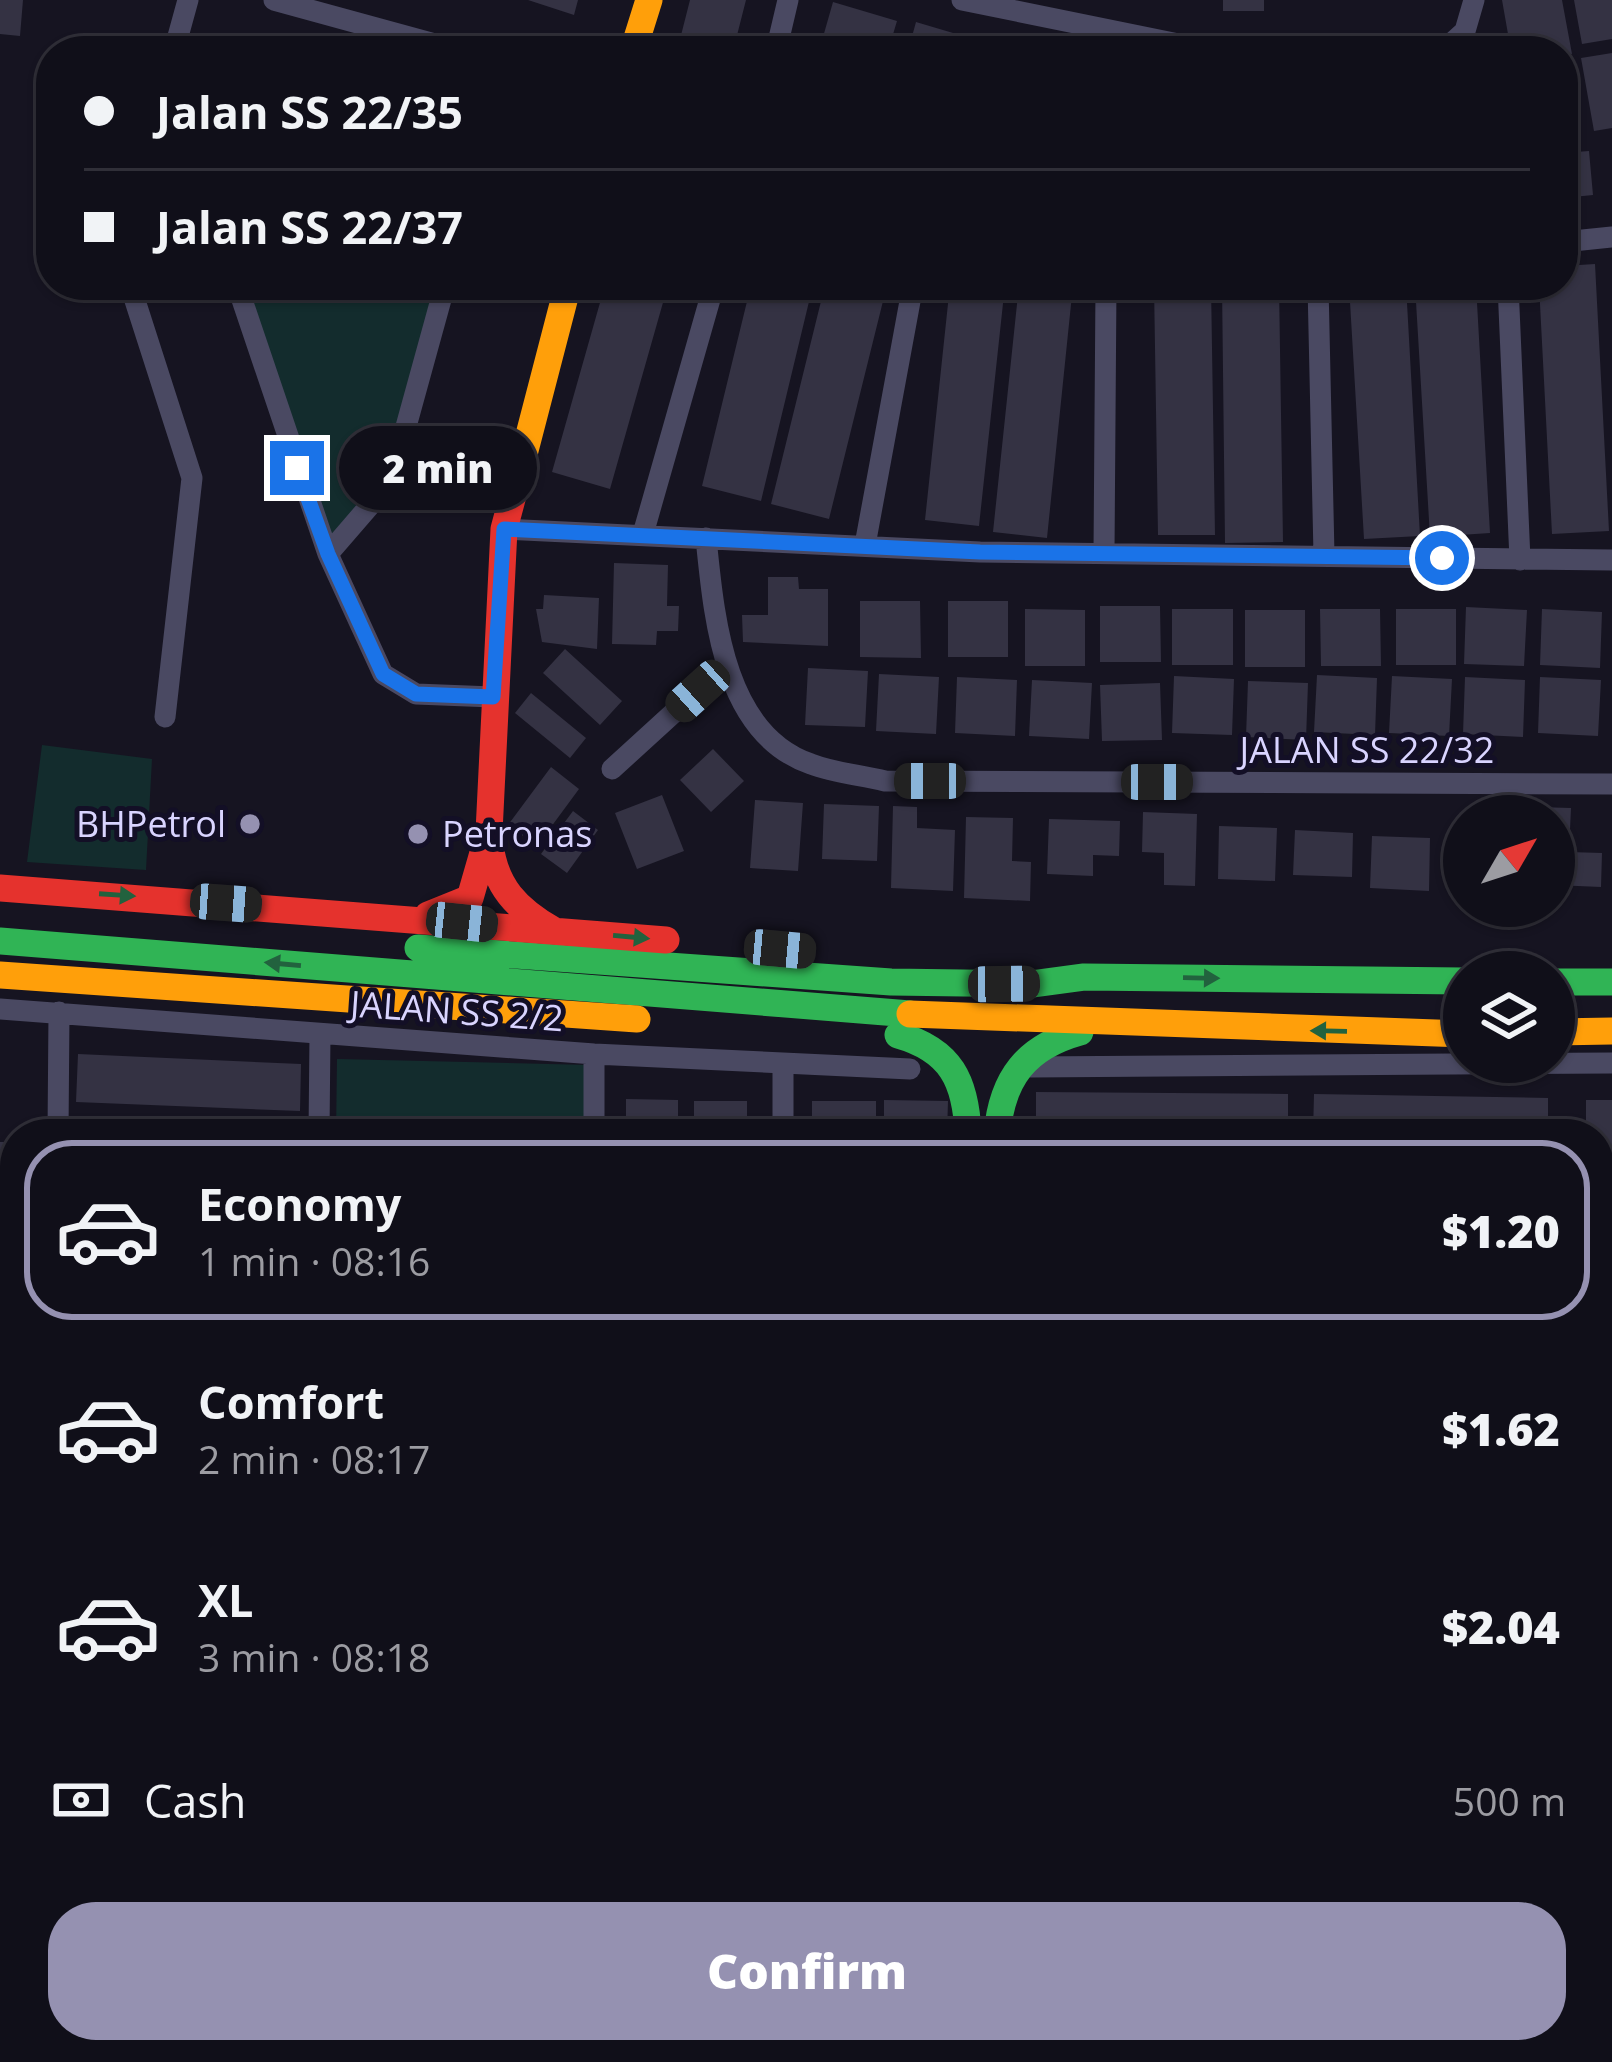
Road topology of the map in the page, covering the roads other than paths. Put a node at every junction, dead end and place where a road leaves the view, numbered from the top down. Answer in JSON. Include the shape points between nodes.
{"nodes":[{"id":1,"x":188,"y":0,"type":"edge"},
{"id":2,"x":274,"y":0,"type":"edge"},
{"id":3,"x":649,"y":0,"type":"edge"},
{"id":4,"x":788,"y":0,"type":"edge"},
{"id":5,"x":1474,"y":0,"type":"edge"},
{"id":6,"x":972,"y":1,"type":"edge"},
{"id":7,"x":178,"y":36,"type":"edge"},
{"id":8,"x":405,"y":36,"type":"edge"},
{"id":9,"x":638,"y":36,"type":"edge"},
{"id":10,"x":780,"y":36,"type":"edge"},
{"id":11,"x":1140,"y":36,"type":"edge"},
{"id":12,"x":1460,"y":36,"type":"edge"},
{"id":13,"x":1612,"y":237,"type":"edge"},
{"id":14,"x":1578,"y":240,"type":"edge"},
{"id":15,"x":135,"y":300,"type":"edge"},
{"id":16,"x":242,"y":300,"type":"edge"},
{"id":17,"x":441,"y":300,"type":"edge"},
{"id":18,"x":564,"y":300,"type":"edge"},
{"id":19,"x":710,"y":300,"type":"edge"},
{"id":20,"x":910,"y":300,"type":"edge"},
{"id":21,"x":1106,"y":300,"type":"edge"},
{"id":22,"x":1318,"y":300,"type":"edge"},
{"id":23,"x":1509,"y":300,"type":"edge"},
{"id":24,"x":504,"y":529,"type":"junction"},
{"id":25,"x":644,"y":535,"type":"junction"},
{"id":26,"x":706,"y":538,"type":"junction"},
{"id":27,"x":865,"y":545,"type":"junction"},
{"id":28,"x":1105,"y":553,"type":"junction"},
{"id":29,"x":328,"y":554,"type":"junction"},
{"id":30,"x":1324,"y":555,"type":"junction"},
{"id":31,"x":1520,"y":560,"type":"junction"},
{"id":32,"x":1612,"y":560,"type":"edge"},
{"id":33,"x":726,"y":664,"type":"junction"},
{"id":34,"x":493,"y":697,"type":"junction"},
{"id":35,"x":165,"y":716,"type":"dead end"},
{"id":36,"x":613,"y":769,"type":"dead end"},
{"id":37,"x":1612,"y":784,"type":"edge"},
{"id":38,"x":489,"y":832,"type":"junction"},
{"id":39,"x":0,"y":888,"type":"edge"},
{"id":40,"x":0,"y":917,"type":"edge"},
{"id":41,"x":416,"y":918,"type":"junction"},
{"id":42,"x":554,"y":931,"type":"junction"},
{"id":43,"x":0,"y":941,"type":"edge"},
{"id":44,"x":0,"y":975,"type":"edge"},
{"id":45,"x":1084,"y":977,"type":"junction"},
{"id":46,"x":1443,"y":981,"type":"edge"},
{"id":47,"x":1575,"y":982,"type":"edge"},
{"id":48,"x":1612,"y":982,"type":"edge"},
{"id":49,"x":0,"y":1009,"type":"edge"},
{"id":50,"x":59,"y":1012,"type":"junction"},
{"id":51,"x":1001,"y":1021,"type":"junction"},
{"id":52,"x":1109,"y":1027,"type":"junction"},
{"id":53,"x":1612,"y":1031,"type":"edge"},
{"id":54,"x":1575,"y":1032,"type":"edge"},
{"id":55,"x":320,"y":1034,"type":"junction"},
{"id":56,"x":1443,"y":1034,"type":"edge"},
{"id":57,"x":898,"y":1035,"type":"junction"},
{"id":58,"x":594,"y":1054,"type":"junction"},
{"id":59,"x":783,"y":1063,"type":"junction"},
{"id":60,"x":1612,"y":1063,"type":"edge"},
{"id":61,"x":1030,"y":1067,"type":"dead end"},
{"id":62,"x":910,"y":1069,"type":"dead end"},
{"id":63,"x":58,"y":1119,"type":"edge"},
{"id":64,"x":319,"y":1119,"type":"edge"},
{"id":65,"x":594,"y":1119,"type":"edge"},
{"id":66,"x":784,"y":1119,"type":"edge"},
{"id":67,"x":966,"y":1119,"type":"edge"},
{"id":68,"x":997,"y":1119,"type":"edge"}],
"edges":[{"from":1,"to":7,"type":"street"},
{"from":2,"to":8,"type":"street"},
{"from":3,"to":9,"type":"main road"},
{"from":4,"to":10,"type":"street"},
{"from":5,"to":12,"type":"street"},
{"from":6,"to":11,"type":"street"},
{"from":13,"to":14,"type":"street"},
{"from":15,"to":35,"type":"street","via":[[192,478]]},
{"from":16,"to":29,"type":"street"},
{"from":17,"to":29,"type":"street","via":[[391,482]]},
{"from":18,"to":24,"type":"main road"},
{"from":19,"to":25,"type":"street"},
{"from":20,"to":27,"type":"street"},
{"from":21,"to":28,"type":"street"},
{"from":22,"to":30,"type":"street"},
{"from":23,"to":31,"type":"street"},
{"from":24,"to":25,"type":"street"},
{"from":24,"to":34,"type":"main road"},
{"from":25,"to":26,"type":"street"},
{"from":26,"to":27,"type":"street"},
{"from":26,"to":33,"type":"street","name":"JALAN SS 22/32"},
{"from":27,"to":28,"type":"street"},
{"from":28,"to":30,"type":"street"},
{"from":29,"to":34,"type":"street","via":[[383,674],[416,694]]},
{"from":30,"to":31,"type":"street"},
{"from":31,"to":32,"type":"street"},
{"from":33,"to":36,"type":"street"},
{"from":33,"to":37,"type":"street","name":"JALAN SS 22/32","via":[[766,732],[807,764],[885,781]]},
{"from":34,"to":38,"type":"main road"},
{"from":38,"to":41,"type":"main road","via":[[470,898]]},
{"from":38,"to":42,"type":"main road","via":[[502,891]]},
{"from":39,"to":41,"type":"main road","one_way":true},
{"from":40,"to":45,"type":"main road","via":[[819,979],[994,984]]},
{"from":41,"to":42,"type":"main road"},
{"from":42,"to":45,"type":"main road","one_way":true},
{"from":51,"to":43,"type":"main road","one_way":true},
{"from":44,"to":57,"type":"main road"},
{"from":45,"to":46,"type":"main road","one_way":true},
{"from":47,"to":48,"type":"main road"},
{"from":49,"to":50,"type":"street","name":"JALAN SS 2/2"},
{"from":50,"to":55,"type":"street","name":"JALAN SS 2/2"},
{"from":50,"to":63,"type":"street"},
{"from":51,"to":52,"type":"main road"},
{"from":51,"to":57,"type":"main road"},
{"from":56,"to":52,"type":"main road","one_way":true},
{"from":52,"to":68,"type":"main road","via":[[1030,1051],[1012,1070]]},
{"from":53,"to":54,"type":"main road"},
{"from":55,"to":58,"type":"street","name":"JALAN SS 2/2"},
{"from":55,"to":64,"type":"street"},
{"from":57,"to":67,"type":"main road","via":[[926,1041],[956,1067]]},
{"from":58,"to":59,"type":"street","name":"JALAN SS 2/2"},
{"from":58,"to":65,"type":"street"},
{"from":59,"to":62,"type":"street","name":"JALAN SS 2/2"},
{"from":59,"to":66,"type":"street"},
{"from":60,"to":61,"type":"street"}]}
